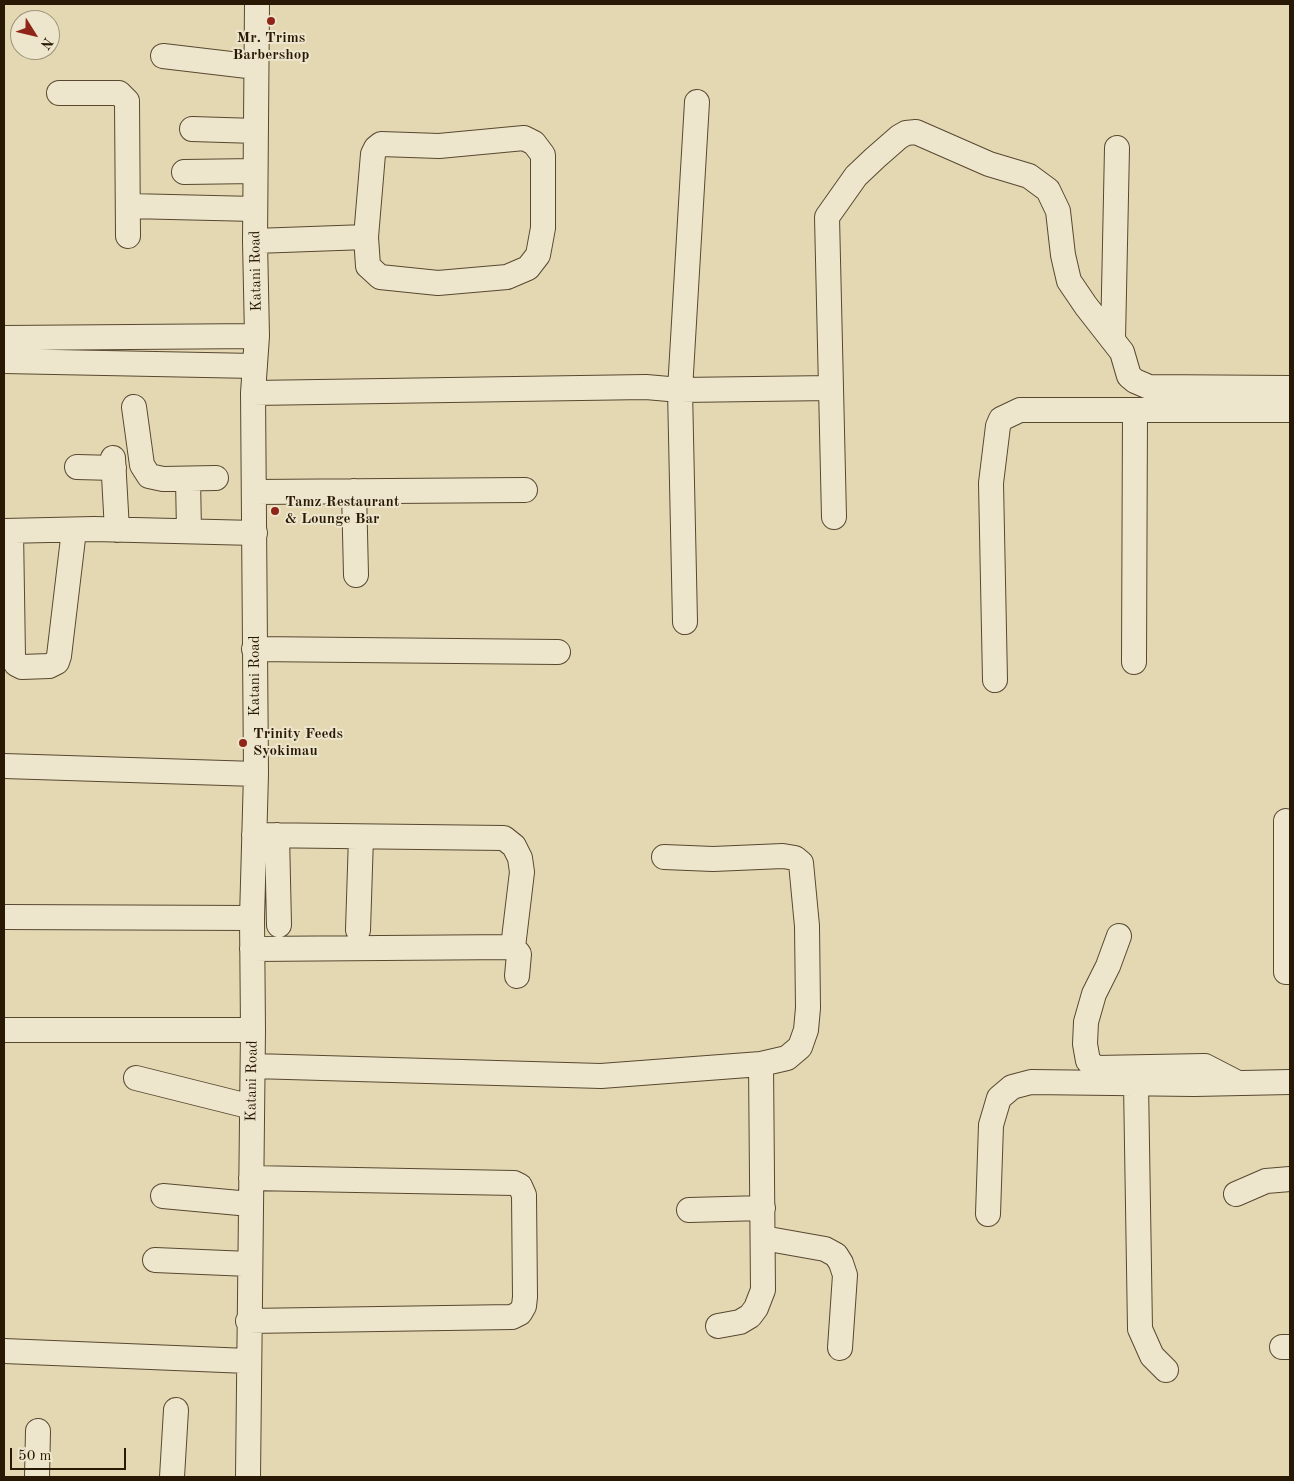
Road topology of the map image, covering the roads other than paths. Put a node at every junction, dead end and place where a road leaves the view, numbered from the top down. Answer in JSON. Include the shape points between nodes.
{"nodes":[{"id":1,"x":257,"y":4,"type":"edge"},
{"id":2,"x":163,"y":56,"type":"dead end"},
{"id":3,"x":256,"y":67,"type":"junction"},
{"id":4,"x":59,"y":93,"type":"dead end"},
{"id":5,"x":697,"y":102,"type":"dead end"},
{"id":6,"x":192,"y":129,"type":"dead end"},
{"id":7,"x":256,"y":131,"type":"junction"},
{"id":8,"x":1116,"y":148,"type":"dead end"},
{"id":9,"x":255,"y":171,"type":"junction"},
{"id":10,"x":184,"y":172,"type":"dead end"},
{"id":11,"x":129,"y":206,"type":"junction"},
{"id":12,"x":255,"y":209,"type":"junction"},
{"id":13,"x":128,"y":236,"type":"dead end"},
{"id":14,"x":366,"y":237,"type":"junction"},
{"id":15,"x":255,"y":241,"type":"junction"},
{"id":16,"x":257,"y":336,"type":"junction"},
{"id":17,"x":4,"y":338,"type":"edge"},
{"id":18,"x":1113,"y":339,"type":"junction"},
{"id":19,"x":4,"y":362,"type":"edge"},
{"id":20,"x":255,"y":366,"type":"junction"},
{"id":21,"x":831,"y":388,"type":"junction"},
{"id":22,"x":1290,"y":388,"type":"edge"},
{"id":23,"x":680,"y":390,"type":"junction"},
{"id":24,"x":253,"y":393,"type":"junction"},
{"id":25,"x":134,"y":407,"type":"dead end"},
{"id":26,"x":1135,"y":410,"type":"junction"},
{"id":27,"x":1290,"y":410,"type":"edge"},
{"id":28,"x":77,"y":467,"type":"dead end"},
{"id":29,"x":188,"y":478,"type":"junction"},
{"id":30,"x":216,"y":478,"type":"dead end"},
{"id":31,"x":525,"y":490,"type":"dead end"},
{"id":32,"x":354,"y":491,"type":"junction"},
{"id":33,"x":255,"y":492,"type":"junction"},
{"id":34,"x":834,"y":517,"type":"dead end"},
{"id":35,"x":74,"y":530,"type":"junction"},
{"id":36,"x":117,"y":530,"type":"junction"},
{"id":37,"x":7,"y":531,"type":"edge"},
{"id":38,"x":189,"y":532,"type":"junction"},
{"id":39,"x":255,"y":533,"type":"junction"},
{"id":40,"x":356,"y":575,"type":"dead end"},
{"id":41,"x":685,"y":622,"type":"dead end"},
{"id":42,"x":254,"y":648,"type":"junction"},
{"id":43,"x":558,"y":652,"type":"dead end"},
{"id":44,"x":1134,"y":662,"type":"dead end"},
{"id":45,"x":995,"y":680,"type":"dead end"},
{"id":46,"x":4,"y":766,"type":"edge"},
{"id":47,"x":256,"y":774,"type":"junction"},
{"id":48,"x":1285,"y":821,"type":"edge"},
{"id":49,"x":266,"y":835,"type":"junction"},
{"id":50,"x":361,"y":837,"type":"junction"},
{"id":51,"x":664,"y":857,"type":"dead end"},
{"id":52,"x":4,"y":917,"type":"edge"},
{"id":53,"x":252,"y":918,"type":"junction"},
{"id":54,"x":279,"y":925,"type":"dead end"},
{"id":55,"x":358,"y":930,"type":"dead end"},
{"id":56,"x":1119,"y":936,"type":"dead end"},
{"id":57,"x":513,"y":947,"type":"junction"},
{"id":58,"x":252,"y":949,"type":"junction"},
{"id":59,"x":1290,"y":972,"type":"edge"},
{"id":60,"x":517,"y":976,"type":"dead end"},
{"id":61,"x":4,"y":1030,"type":"edge"},
{"id":62,"x":253,"y":1030,"type":"junction"},
{"id":63,"x":761,"y":1064,"type":"junction"},
{"id":64,"x":253,"y":1066,"type":"junction"},
{"id":65,"x":136,"y":1078,"type":"dead end"},
{"id":66,"x":1290,"y":1082,"type":"edge"},
{"id":67,"x":1136,"y":1083,"type":"junction"},
{"id":68,"x":1237,"y":1083,"type":"junction"},
{"id":69,"x":252,"y":1107,"type":"junction"},
{"id":70,"x":251,"y":1178,"type":"junction"},
{"id":71,"x":1290,"y":1180,"type":"edge"},
{"id":72,"x":1236,"y":1194,"type":"dead end"},
{"id":73,"x":163,"y":1196,"type":"dead end"},
{"id":74,"x":250,"y":1204,"type":"junction"},
{"id":75,"x":763,"y":1208,"type":"junction"},
{"id":76,"x":689,"y":1210,"type":"dead end"},
{"id":77,"x":988,"y":1214,"type":"dead end"},
{"id":78,"x":763,"y":1238,"type":"junction"},
{"id":79,"x":155,"y":1260,"type":"dead end"},
{"id":80,"x":249,"y":1264,"type":"junction"},
{"id":81,"x":248,"y":1321,"type":"junction"},
{"id":82,"x":718,"y":1326,"type":"dead end"},
{"id":83,"x":840,"y":1348,"type":"dead end"},
{"id":84,"x":4,"y":1351,"type":"edge"},
{"id":85,"x":248,"y":1361,"type":"junction"},
{"id":86,"x":1166,"y":1370,"type":"dead end"},
{"id":87,"x":176,"y":1410,"type":"dead end"},
{"id":88,"x":38,"y":1431,"type":"dead end"},
{"id":89,"x":37,"y":1477,"type":"edge"},
{"id":90,"x":172,"y":1477,"type":"edge"},
{"id":91,"x":248,"y":1477,"type":"edge"}],
"edges":[{"from":1,"to":3,"type":"street","name":"Katani Road"},
{"from":2,"to":3,"type":"street"},
{"from":3,"to":7,"type":"street","name":"Katani Road"},
{"from":4,"to":11,"type":"street","via":[[119,93],[127,101]]},
{"from":5,"to":23,"type":"street"},
{"from":6,"to":7,"type":"street"},
{"from":7,"to":9,"type":"street","name":"Katani Road"},
{"from":8,"to":18,"type":"street"},
{"from":9,"to":10,"type":"street"},
{"from":9,"to":12,"type":"street","name":"Katani Road"},
{"from":11,"to":12,"type":"street"},
{"from":11,"to":13,"type":"street"},
{"from":12,"to":15,"type":"street","name":"Katani Road"},
{"from":14,"to":14,"type":"street","via":[[373,154],[382,144],[439,146],[524,138],[534,142],[543,154],[543,228],[538,255],[528,268],[507,277],[438,283],[380,277],[368,266]]},
{"from":14,"to":15,"type":"street"},
{"from":15,"to":16,"type":"street","name":"Katani Road"},
{"from":16,"to":17,"type":"street"},
{"from":16,"to":20,"type":"street","name":"Katani Road"},
{"from":18,"to":21,"type":"street","via":[[1069,281],[1058,210],[1048,190],[1029,176],[989,164],[929,136],[906,133],[856,176],[827,217]]},
{"from":18,"to":22,"type":"street","via":[[1122,352],[1129,376],[1149,387]]},
{"from":19,"to":20,"type":"street"},
{"from":20,"to":24,"type":"street","name":"Katani Road"},
{"from":21,"to":23,"type":"street"},
{"from":21,"to":34,"type":"street"},
{"from":23,"to":24,"type":"street","via":[[636,387]]},
{"from":23,"to":41,"type":"street"},
{"from":24,"to":33,"type":"street","name":"Katani Road"},
{"from":25,"to":29,"type":"street","via":[[142,465],[149,476]]},
{"from":26,"to":27,"type":"street"},
{"from":26,"to":44,"type":"street"},
{"from":26,"to":45,"type":"street","via":[[1020,410],[1001,419],[991,483]]},
{"from":28,"to":36,"type":"street","via":[[113,463]]},
{"from":29,"to":30,"type":"street"},
{"from":29,"to":38,"type":"street"},
{"from":31,"to":32,"type":"street"},
{"from":32,"to":33,"type":"street"},
{"from":32,"to":40,"type":"street"},
{"from":33,"to":39,"type":"street","name":"Katani Road"},
{"from":35,"to":36,"type":"street"},
{"from":35,"to":37,"type":"street"},
{"from":35,"to":37,"type":"street","via":[[59,656],[57,662],[49,666],[22,666],[16,664],[13,657]]},
{"from":36,"to":38,"type":"street"},
{"from":38,"to":39,"type":"street"},
{"from":39,"to":42,"type":"street","name":"Katani Road"},
{"from":42,"to":43,"type":"street"},
{"from":42,"to":47,"type":"street","name":"Katani Road"},
{"from":46,"to":47,"type":"street"},
{"from":47,"to":49,"type":"street","name":"Katani Road"},
{"from":48,"to":59,"type":"street","via":[[1286,972]]},
{"from":49,"to":50,"type":"street"},
{"from":49,"to":53,"type":"street","name":"Katani Road"},
{"from":49,"to":54,"type":"street"},
{"from":50,"to":55,"type":"street"},
{"from":50,"to":57,"type":"street","via":[[504,838],[514,846],[522,872]]},
{"from":51,"to":63,"type":"street","via":[[783,856],[801,863],[807,926],[806,1030],[800,1047],[787,1058]]},
{"from":52,"to":53,"type":"street"},
{"from":53,"to":58,"type":"street","name":"Katani Road"},
{"from":56,"to":68,"type":"street","via":[[1094,994],[1086,1022],[1084,1044],[1088,1061],[1096,1068],[1205,1066]]},
{"from":57,"to":58,"type":"street"},
{"from":57,"to":60,"type":"street","via":[[519,954]]},
{"from":58,"to":62,"type":"street","name":"Katani Road"},
{"from":61,"to":62,"type":"street"},
{"from":62,"to":64,"type":"street","name":"Katani Road"},
{"from":63,"to":64,"type":"street","via":[[601,1076]]},
{"from":63,"to":75,"type":"street"},
{"from":64,"to":69,"type":"street","name":"Katani Road"},
{"from":65,"to":69,"type":"street"},
{"from":66,"to":68,"type":"street"},
{"from":67,"to":68,"type":"street"},
{"from":67,"to":77,"type":"street","via":[[1031,1082],[1012,1087],[999,1098],[992,1125]]},
{"from":67,"to":86,"type":"street","via":[[1140,1329],[1152,1356]]},
{"from":69,"to":70,"type":"street","name":"Katani Road"},
{"from":70,"to":74,"type":"street","name":"Katani Road"},
{"from":70,"to":81,"type":"street","via":[[514,1183],[520,1186],[524,1195],[525,1297],[520,1313],[512,1317]]},
{"from":71,"to":72,"type":"street","via":[[1266,1181]]},
{"from":73,"to":74,"type":"street"},
{"from":74,"to":80,"type":"street","name":"Katani Road"},
{"from":75,"to":76,"type":"street"},
{"from":75,"to":78,"type":"street"},
{"from":78,"to":82,"type":"street","via":[[763,1290],[756,1308],[740,1322]]},
{"from":78,"to":83,"type":"street","via":[[825,1249],[842,1262],[846,1275]]},
{"from":79,"to":80,"type":"street"},
{"from":80,"to":81,"type":"street","name":"Katani Road"},
{"from":81,"to":85,"type":"street","name":"Katani Road"},
{"from":84,"to":85,"type":"street"},
{"from":85,"to":91,"type":"street","name":"Katani Road"},
{"from":87,"to":90,"type":"street"},
{"from":88,"to":89,"type":"street"}]}
